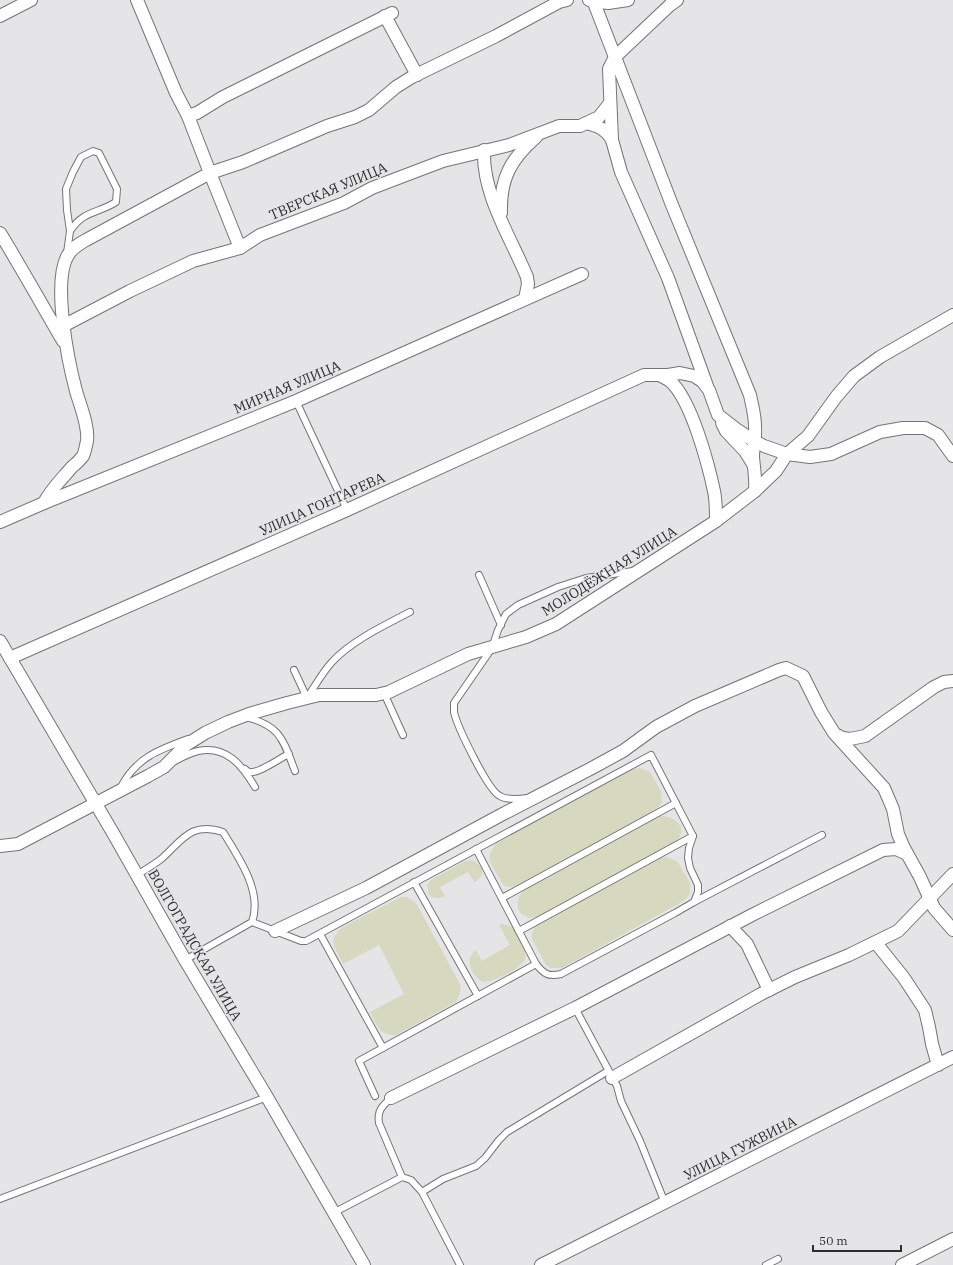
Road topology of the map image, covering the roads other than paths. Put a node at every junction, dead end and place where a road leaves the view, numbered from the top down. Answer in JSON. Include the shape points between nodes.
{"nodes":[{"id":1,"x":32,"y":0,"type":"edge"},
{"id":2,"x":137,"y":0,"type":"edge"},
{"id":3,"x":567,"y":0,"type":"edge"},
{"id":4,"x":592,"y":0,"type":"edge"},
{"id":5,"x":628,"y":0,"type":"edge"},
{"id":6,"x":677,"y":0,"type":"edge"},
{"id":7,"x":0,"y":16,"type":"edge"},
{"id":8,"x":615,"y":57,"type":"junction"},
{"id":9,"x":417,"y":75,"type":"junction"},
{"id":10,"x":610,"y":103,"type":"junction"},
{"id":11,"x":188,"y":116,"type":"junction"},
{"id":12,"x":586,"y":123,"type":"junction"},
{"id":13,"x":542,"y":132,"type":"junction"},
{"id":14,"x":612,"y":140,"type":"junction"},
{"id":15,"x":484,"y":150,"type":"junction"},
{"id":16,"x":210,"y":174,"type":"junction"},
{"id":17,"x":502,"y":222,"type":"junction"},
{"id":18,"x":70,"y":231,"type":"junction"},
{"id":19,"x":0,"y":233,"type":"edge"},
{"id":20,"x":240,"y":248,"type":"junction"},
{"id":21,"x":67,"y":256,"type":"junction"},
{"id":22,"x":582,"y":274,"type":"dead end"},
{"id":23,"x":525,"y":299,"type":"junction"},
{"id":24,"x":953,"y":315,"type":"edge"},
{"id":25,"x":63,"y":326,"type":"junction"},
{"id":26,"x":693,"y":344,"type":"junction"},
{"id":27,"x":67,"y":347,"type":"junction"},
{"id":28,"x":680,"y":373,"type":"junction"},
{"id":29,"x":659,"y":375,"type":"junction"},
{"id":30,"x":709,"y":390,"type":"junction"},
{"id":31,"x":296,"y":401,"type":"junction"},
{"id":32,"x":718,"y":415,"type":"junction"},
{"id":33,"x":754,"y":441,"type":"junction"},
{"id":34,"x":787,"y":454,"type":"junction"},
{"id":35,"x":953,"y":456,"type":"edge"},
{"id":36,"x":754,"y":465,"type":"junction"},
{"id":37,"x":755,"y":492,"type":"junction"},
{"id":38,"x":44,"y":503,"type":"junction"},
{"id":39,"x":347,"y":510,"type":"junction"},
{"id":40,"x":716,"y":521,"type":"junction"},
{"id":41,"x":0,"y":522,"type":"edge"},
{"id":42,"x":641,"y":570,"type":"junction"},
{"id":43,"x":479,"y":575,"type":"dead end"},
{"id":44,"x":410,"y":612,"type":"dead end"},
{"id":45,"x":501,"y":625,"type":"junction"},
{"id":46,"x":0,"y":641,"type":"edge"},
{"id":47,"x":492,"y":648,"type":"junction"},
{"id":48,"x":10,"y":658,"type":"junction"},
{"id":49,"x":294,"y":670,"type":"dead end"},
{"id":50,"x":953,"y":672,"type":"edge"},
{"id":51,"x":953,"y":681,"type":"edge"},
{"id":52,"x":934,"y":687,"type":"junction"},
{"id":53,"x":384,"y":693,"type":"junction"},
{"id":54,"x":307,"y":698,"type":"junction"},
{"id":55,"x":243,"y":716,"type":"junction"},
{"id":56,"x":205,"y":733,"type":"junction"},
{"id":57,"x":834,"y":733,"type":"junction"},
{"id":58,"x":404,"y":735,"type":"dead end"},
{"id":59,"x":289,"y":754,"type":"junction"},
{"id":60,"x":164,"y":767,"type":"junction"},
{"id":61,"x":243,"y":768,"type":"junction"},
{"id":62,"x":295,"y":771,"type":"dead end"},
{"id":63,"x":255,"y":787,"type":"dead end"},
{"id":64,"x":120,"y":791,"type":"junction"},
{"id":65,"x":533,"y":798,"type":"junction"},
{"id":66,"x":96,"y":803,"type":"junction"},
{"id":67,"x":676,"y":803,"type":"junction"},
{"id":68,"x":896,"y":820,"type":"junction"},
{"id":69,"x":822,"y":835,"type":"dead end"},
{"id":70,"x":693,"y":836,"type":"junction"},
{"id":71,"x":0,"y":846,"type":"edge"},
{"id":72,"x":476,"y":849,"type":"junction"},
{"id":73,"x":883,"y":850,"type":"junction"},
{"id":74,"x":906,"y":854,"type":"junction"},
{"id":75,"x":953,"y":874,"type":"edge"},
{"id":76,"x":137,"y":875,"type":"junction"},
{"id":77,"x":414,"y":882,"type":"junction"},
{"id":78,"x":502,"y":898,"type":"junction"},
{"id":79,"x":930,"y":899,"type":"junction"},
{"id":80,"x":694,"y":902,"type":"junction"},
{"id":81,"x":252,"y":922,"type":"junction"},
{"id":82,"x":730,"y":926,"type":"junction"},
{"id":83,"x":953,"y":930,"type":"edge"},
{"id":84,"x":275,"y":931,"type":"junction"},
{"id":85,"x":519,"y":931,"type":"junction"},
{"id":86,"x":320,"y":934,"type":"junction"},
{"id":87,"x":876,"y":943,"type":"junction"},
{"id":88,"x":185,"y":960,"type":"junction"},
{"id":89,"x":536,"y":964,"type":"junction"},
{"id":90,"x":769,"y":990,"type":"junction"},
{"id":91,"x":478,"y":996,"type":"junction"},
{"id":92,"x":574,"y":1008,"type":"junction"},
{"id":93,"x":383,"y":1048,"type":"junction"},
{"id":94,"x":953,"y":1057,"type":"edge"},
{"id":95,"x":938,"y":1065,"type":"junction"},
{"id":96,"x":610,"y":1074,"type":"junction"},
{"id":97,"x":374,"y":1096,"type":"dead end"},
{"id":98,"x":267,"y":1097,"type":"junction"},
{"id":99,"x":391,"y":1098,"type":"joint"},
{"id":100,"x":402,"y":1177,"type":"junction"},
{"id":101,"x":422,"y":1192,"type":"junction"},
{"id":102,"x":0,"y":1199,"type":"edge"},
{"id":103,"x":665,"y":1203,"type":"junction"},
{"id":104,"x":335,"y":1212,"type":"junction"},
{"id":105,"x":953,"y":1239,"type":"edge"},
{"id":106,"x":778,"y":1259,"type":"dead end"},
{"id":107,"x":364,"y":1265,"type":"edge"},
{"id":108,"x":460,"y":1265,"type":"edge"},
{"id":109,"x":541,"y":1265,"type":"edge"},
{"id":110,"x":766,"y":1265,"type":"edge"},
{"id":111,"x":902,"y":1265,"type":"edge"}],
"edges":[{"from":1,"to":7,"type":"street"},
{"from":2,"to":11,"type":"street"},
{"from":3,"to":9,"type":"street","via":[[538,12]]},
{"from":4,"to":5,"type":"street","via":[[608,3]]},
{"from":4,"to":8,"type":"street"},
{"from":6,"to":8,"type":"street"},
{"from":8,"to":10,"type":"street","via":[[609,69]]},
{"from":8,"to":33,"type":"street","via":[[750,395],[755,414]]},
{"from":9,"to":11,"type":"street","via":[[388,15]]},
{"from":9,"to":16,"type":"street","via":[[396,87],[369,110],[355,117]]},
{"from":10,"to":12,"type":"street","name":"ТВЕРСКАЯ УЛИЦА","via":[[599,117]]},
{"from":10,"to":14,"type":"street"},
{"from":11,"to":16,"type":"street"},
{"from":12,"to":13,"type":"street","name":"ТВЕРСКАЯ УЛИЦА","via":[[580,126],[559,126]]},
{"from":12,"to":14,"type":"street","via":[[603,129]]},
{"from":13,"to":15,"type":"street","name":"ТВЕРСКАЯ УЛИЦА"},
{"from":13,"to":17,"type":"street","via":[[516,156],[510,166],[501,195]]},
{"from":14,"to":26,"type":"street","via":[[621,172],[668,278]]},
{"from":15,"to":17,"type":"street","via":[[486,174]]},
{"from":15,"to":20,"type":"street","name":"ТВЕРСКАЯ УЛИЦА","via":[[443,161],[372,188],[344,203],[260,235]]},
{"from":16,"to":20,"type":"street"},
{"from":16,"to":21,"type":"street","via":[[82,242]]},
{"from":17,"to":23,"type":"street","via":[[527,277]]},
{"from":18,"to":18,"type":"lane","via":[[82,217],[116,202],[117,189],[99,153],[93,151],[81,157],[66,189]]},
{"from":18,"to":21,"type":"lane"},
{"from":19,"to":27,"type":"street"},
{"from":20,"to":25,"type":"street","name":"ТВЕРСКАЯ УЛИЦА","via":[[193,261]]},
{"from":21,"to":25,"type":"street","via":[[60,294]]},
{"from":22,"to":23,"type":"street","name":"МИРНАЯ УЛИЦА"},
{"from":23,"to":31,"type":"street","name":"МИРНАЯ УЛИЦА"},
{"from":24,"to":34,"type":"street","name":"МОЛОДЁЖНАЯ УЛИЦА","via":[[880,356],[854,376],[808,436]]},
{"from":25,"to":27,"type":"street"},
{"from":26,"to":28,"type":"street","via":[[691,363]]},
{"from":26,"to":30,"type":"street"},
{"from":27,"to":38,"type":"street","via":[[87,440],[83,456],[49,493]]},
{"from":28,"to":29,"type":"street"},
{"from":28,"to":30,"type":"street","via":[[694,376]]},
{"from":29,"to":39,"type":"street","name":"УЛИЦА ГОНТАРЕВА","via":[[644,375]]},
{"from":29,"to":40,"type":"street","via":[[670,381],[689,407],[714,492]]},
{"from":30,"to":32,"type":"street"},
{"from":31,"to":38,"type":"street","name":"МИРНАЯ УЛИЦА"},
{"from":31,"to":39,"type":"lane"},
{"from":32,"to":33,"type":"street"},
{"from":32,"to":36,"type":"street","via":[[726,431]]},
{"from":33,"to":34,"type":"street"},
{"from":33,"to":36,"type":"street"},
{"from":34,"to":35,"type":"street","via":[[810,457],[831,454],[880,432],[925,428],[938,435]]},
{"from":34,"to":37,"type":"street","name":"МОЛОДЁЖНАЯ УЛИЦА","via":[[776,471]]},
{"from":36,"to":37,"type":"street"},
{"from":37,"to":40,"type":"street","name":"МОЛОДЁЖНАЯ УЛИЦА"},
{"from":38,"to":41,"type":"street","name":"МИРНАЯ УЛИЦА"},
{"from":39,"to":48,"type":"street","name":"УЛИЦА ГОНТАРЕВА"},
{"from":40,"to":42,"type":"street","name":"МОЛОДЁЖНАЯ УЛИЦА"},
{"from":42,"to":45,"type":"lane","via":[[586,578],[558,587],[518,605],[506,614]]},
{"from":42,"to":47,"type":"street","name":"МОЛОДЁЖНАЯ УЛИЦА","via":[[556,624]]},
{"from":43,"to":45,"type":"lane"},
{"from":44,"to":54,"type":"lane","via":[[370,634],[333,661]]},
{"from":45,"to":47,"type":"lane"},
{"from":46,"to":48,"type":"street","name":"ВОЛГОГРАДСКАЯ УЛИЦА"},
{"from":47,"to":53,"type":"street","name":"МОЛОДЁЖНАЯ УЛИЦА","via":[[468,654]]},
{"from":47,"to":65,"type":"lane","via":[[454,703],[454,712],[467,744],[490,786],[500,796],[515,799]]},
{"from":48,"to":66,"type":"street","name":"ВОЛГОГРАДСКАЯ УЛИЦА"},
{"from":49,"to":54,"type":"lane"},
{"from":50,"to":52,"type":"street"},
{"from":51,"to":52,"type":"street"},
{"from":52,"to":57,"type":"street","via":[[865,736],[850,739]]},
{"from":53,"to":54,"type":"street","name":"МОЛОДЁЖНАЯ УЛИЦА"},
{"from":53,"to":58,"type":"lane"},
{"from":54,"to":55,"type":"street","name":"МОЛОДЁЖНАЯ УЛИЦА"},
{"from":55,"to":56,"type":"street","name":"МОЛОДЁЖНАЯ УЛИЦА"},
{"from":55,"to":59,"type":"lane","via":[[260,720],[270,726],[284,742]]},
{"from":56,"to":60,"type":"street","name":"МОЛОДЁЖНАЯ УЛИЦА","via":[[186,745]]},
{"from":56,"to":64,"type":"lane","via":[[149,756],[128,775]]},
{"from":57,"to":65,"type":"street","via":[[803,676],[786,668],[695,706],[656,727],[623,751]]},
{"from":57,"to":68,"type":"street","via":[[884,788]]},
{"from":59,"to":61,"type":"lane","via":[[256,772]]},
{"from":59,"to":62,"type":"lane"},
{"from":60,"to":61,"type":"lane","via":[[197,751],[209,750],[220,751]]},
{"from":60,"to":64,"type":"street","name":"МОЛОДЁЖНАЯ УЛИЦА"},
{"from":61,"to":63,"type":"lane"},
{"from":64,"to":66,"type":"street","name":"МОЛОДЁЖНАЯ УЛИЦА"},
{"from":65,"to":84,"type":"street","via":[[366,888]]},
{"from":66,"to":71,"type":"street","name":"МОЛОДЁЖНАЯ УЛИЦА","via":[[18,844]]},
{"from":66,"to":76,"type":"street","name":"ВОЛГОГРАДСКАЯ УЛИЦА"},
{"from":67,"to":70,"type":"lane"},
{"from":67,"to":72,"type":"lane","via":[[651,755]]},
{"from":67,"to":78,"type":"lane"},
{"from":68,"to":73,"type":"street","via":[[894,835]]},
{"from":68,"to":74,"type":"street","via":[[898,834]]},
{"from":69,"to":80,"type":"lane"},
{"from":70,"to":80,"type":"lane","via":[[688,858],[698,885]]},
{"from":70,"to":85,"type":"lane"},
{"from":72,"to":77,"type":"lane"},
{"from":72,"to":78,"type":"lane"},
{"from":73,"to":74,"type":"street","via":[[896,849]]},
{"from":73,"to":82,"type":"street"},
{"from":74,"to":79,"type":"street"},
{"from":75,"to":79,"type":"street"},
{"from":76,"to":81,"type":"lane","via":[[161,859],[195,830],[212,828],[223,832],[248,875],[255,913]]},
{"from":76,"to":88,"type":"street","name":"ВОЛГОГРАДСКАЯ УЛИЦА"},
{"from":77,"to":86,"type":"lane"},
{"from":77,"to":91,"type":"lane"},
{"from":78,"to":85,"type":"lane"},
{"from":79,"to":83,"type":"street","via":[[934,908]]},
{"from":79,"to":87,"type":"street","via":[[898,931]]},
{"from":80,"to":89,"type":"lane","via":[[561,974],[547,974]]},
{"from":81,"to":84,"type":"lane"},
{"from":81,"to":88,"type":"lane"},
{"from":82,"to":90,"type":"street","via":[[747,944]]},
{"from":82,"to":92,"type":"street"},
{"from":84,"to":86,"type":"lane","via":[[301,941]]},
{"from":85,"to":89,"type":"lane"},
{"from":86,"to":93,"type":"lane"},
{"from":87,"to":90,"type":"street"},
{"from":87,"to":95,"type":"street","via":[[925,1010]]},
{"from":88,"to":98,"type":"street","name":"ВОЛГОГРАДСКАЯ УЛИЦА"},
{"from":89,"to":91,"type":"lane"},
{"from":90,"to":96,"type":"street"},
{"from":91,"to":93,"type":"lane"},
{"from":92,"to":96,"type":"lane"},
{"from":92,"to":99,"type":"street"},
{"from":93,"to":97,"type":"lane","via":[[359,1061]]},
{"from":94,"to":95,"type":"street","name":"УЛИЦА ГУЖВИНА"},
{"from":95,"to":103,"type":"street","name":"УЛИЦА ГУЖВИНА"},
{"from":96,"to":101,"type":"lane","via":[[507,1132],[476,1166],[443,1179]]},
{"from":96,"to":103,"type":"lane"},
{"from":98,"to":102,"type":"lane"},
{"from":98,"to":104,"type":"street","name":"ВОЛГОГРАДСКАЯ УЛИЦА"},
{"from":99,"to":100,"type":"lane","via":[[380,1108],[377,1115]]},
{"from":100,"to":101,"type":"lane","via":[[411,1180]]},
{"from":100,"to":104,"type":"lane"},
{"from":101,"to":108,"type":"lane"},
{"from":103,"to":109,"type":"street","name":"УЛИЦА ГУЖВИНА"},
{"from":104,"to":107,"type":"street","name":"ВОЛГОГРАДСКАЯ УЛИЦА"},
{"from":105,"to":111,"type":"street"},
{"from":106,"to":110,"type":"lane"}]}
